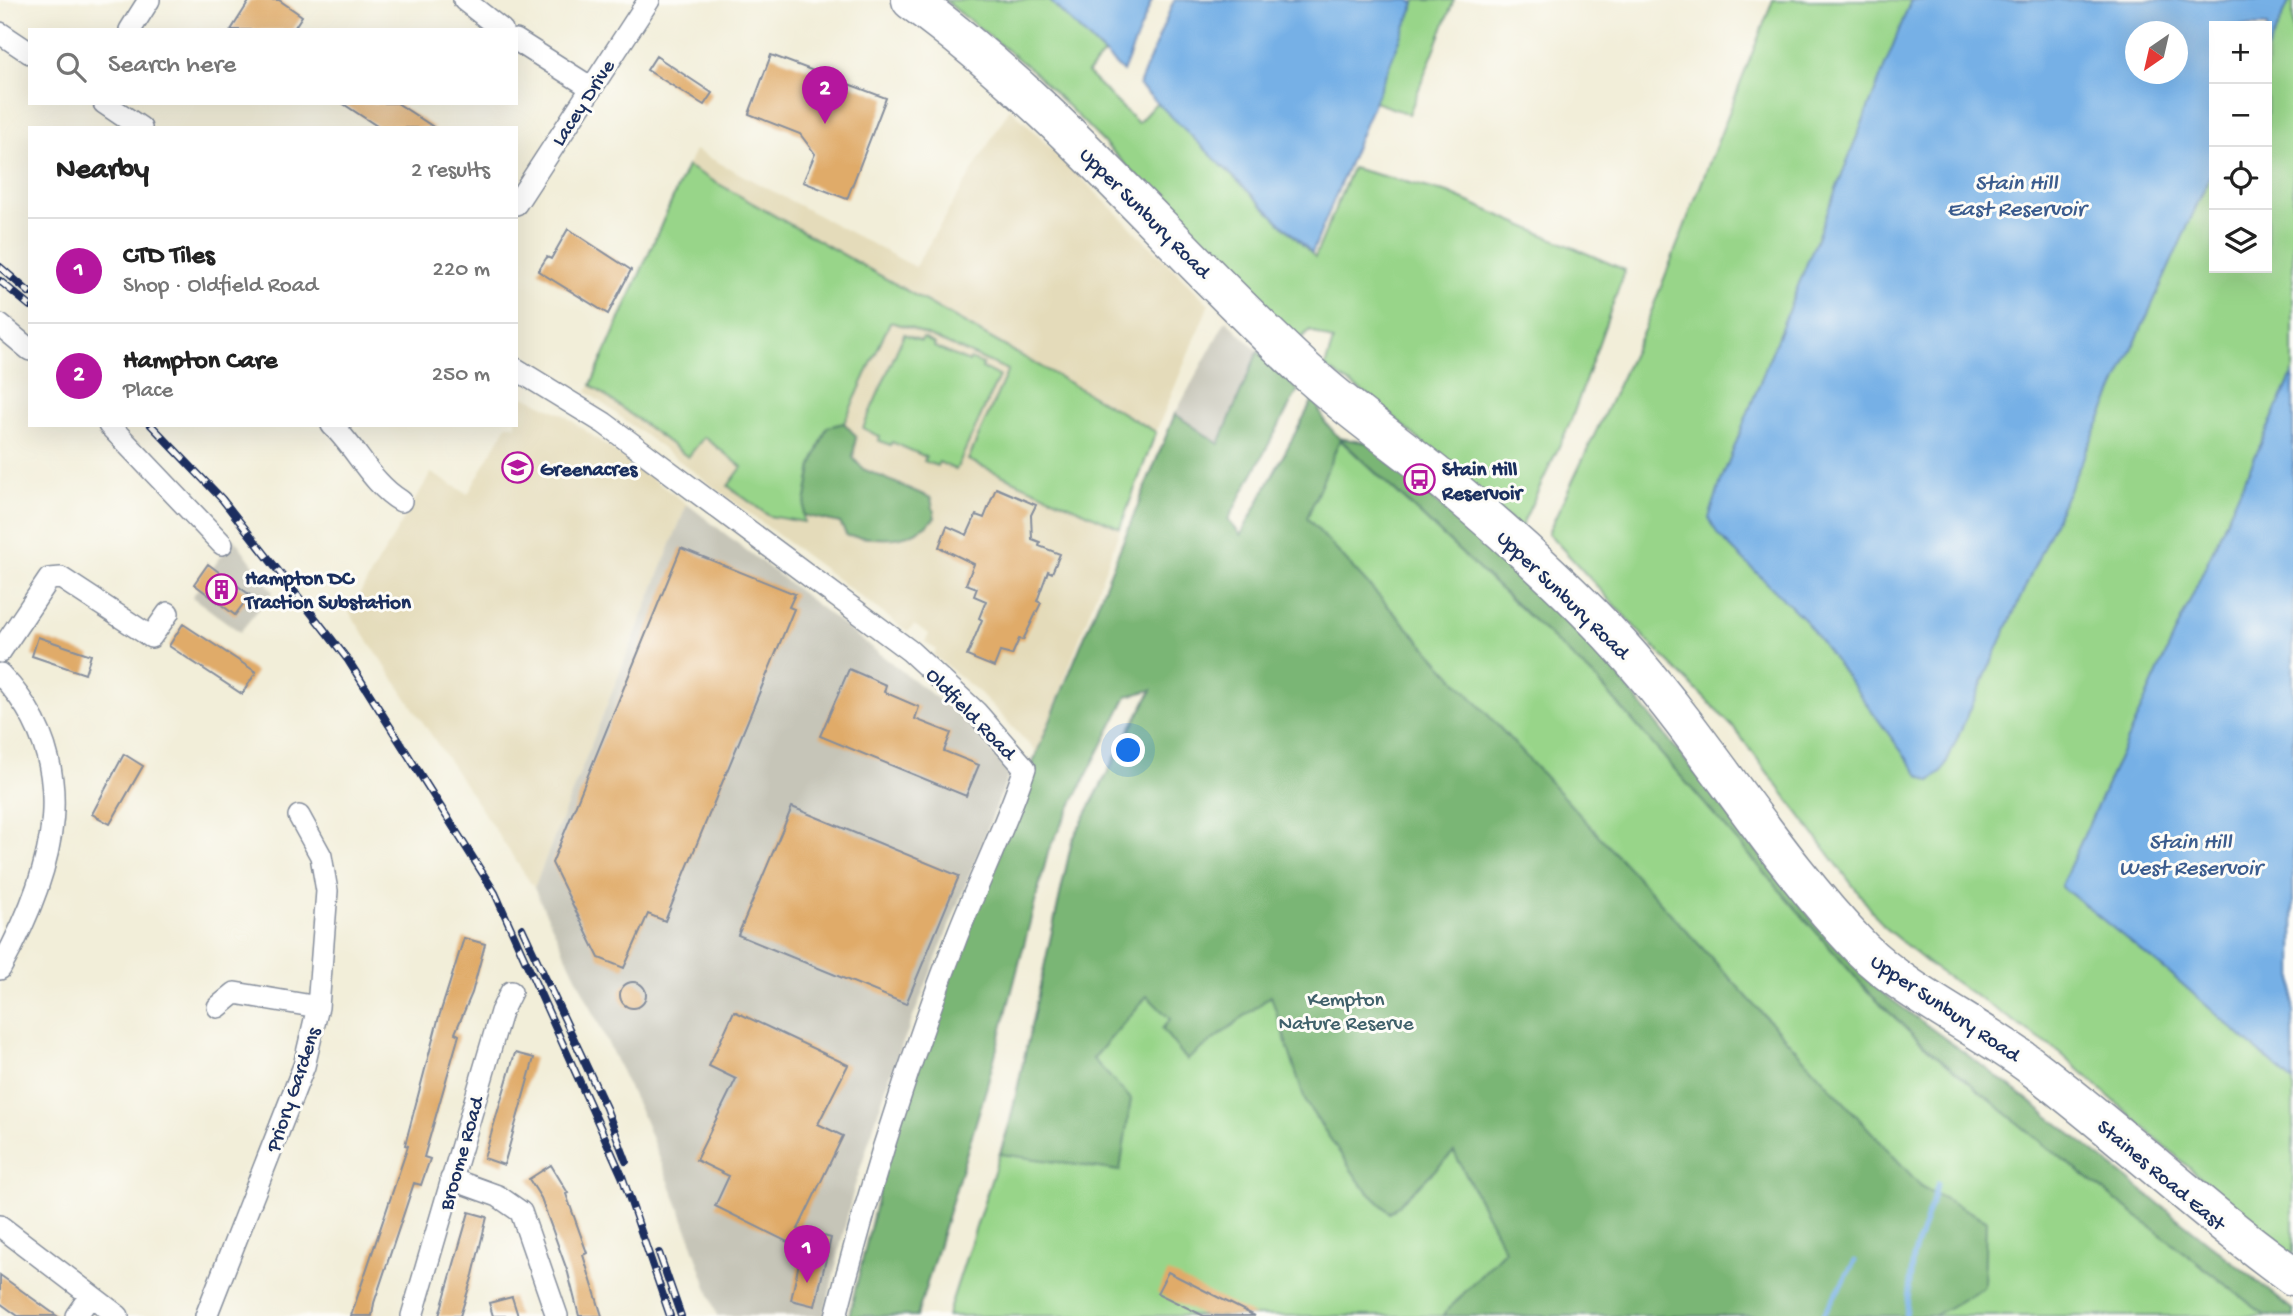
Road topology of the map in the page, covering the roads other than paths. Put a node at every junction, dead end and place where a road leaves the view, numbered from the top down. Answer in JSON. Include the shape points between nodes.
{"nodes":[{"id":1,"x":149,"y":0,"type":"edge"},
{"id":2,"x":464,"y":0,"type":"edge"},
{"id":3,"x":649,"y":0,"type":"edge"},
{"id":4,"x":911,"y":0,"type":"edge"},
{"id":5,"x":131,"y":28,"type":"edge"},
{"id":6,"x":499,"y":28,"type":"edge"},
{"id":7,"x":0,"y":33,"type":"edge"},
{"id":8,"x":518,"y":41,"type":"edge"},
{"id":9,"x":28,"y":52,"type":"edge"},
{"id":10,"x":590,"y":87,"type":"junction"},
{"id":11,"x":107,"y":105,"type":"edge"},
{"id":12,"x":138,"y":126,"type":"edge"},
{"id":13,"x":518,"y":201,"type":"edge"},
{"id":14,"x":0,"y":325,"type":"edge"},
{"id":15,"x":28,"y":348,"type":"edge"},
{"id":16,"x":518,"y":370,"type":"edge"},
{"id":17,"x":111,"y":427,"type":"edge"},
{"id":18,"x":344,"y":430,"type":"edge"},
{"id":19,"x":401,"y":501,"type":"dead end"},
{"id":20,"x":222,"y":544,"type":"dead end"},
{"id":21,"x":167,"y":613,"type":"dead end"},
{"id":22,"x":0,"y":652,"type":"edge"},
{"id":23,"x":0,"y":674,"type":"edge"},
{"id":24,"x":299,"y":816,"type":"dead end"},
{"id":25,"x":0,"y":969,"type":"edge"},
{"id":26,"x":511,"y":992,"type":"dead end"},
{"id":27,"x":218,"y":1007,"type":"dead end"},
{"id":28,"x":318,"y":1007,"type":"junction"},
{"id":29,"x":2035,"y":1068,"type":"joint"},
{"id":30,"x":452,"y":1179,"type":"junction"},
{"id":31,"x":0,"y":1226,"type":"edge"},
{"id":32,"x":2293,"y":1276,"type":"edge"},
{"id":33,"x":90,"y":1296,"type":"junction"},
{"id":34,"x":76,"y":1316,"type":"edge"},
{"id":35,"x":118,"y":1316,"type":"edge"},
{"id":36,"x":206,"y":1316,"type":"edge"},
{"id":37,"x":412,"y":1316,"type":"edge"},
{"id":38,"x":557,"y":1316,"type":"edge"},
{"id":39,"x":836,"y":1316,"type":"edge"}],
"edges":[{"from":1,"to":5,"type":"street"},
{"from":2,"to":6,"type":"street"},
{"from":3,"to":10,"type":"street","name":"Lacey Drive"},
{"from":4,"to":29,"type":"highway","name":"Upper Sunbury Road","via":[[1019,85],[1317,382],[1454,489],[1535,562],[1619,646],[1690,730],[1804,885],[1867,953]]},
{"from":7,"to":9,"type":"street"},
{"from":8,"to":10,"type":"street"},
{"from":10,"to":13,"type":"street","name":"Lacey Drive"},
{"from":11,"to":12,"type":"street"},
{"from":14,"to":15,"type":"street"},
{"from":16,"to":39,"type":"street","name":"Oldfield Road","via":[[604,423],[910,651],[976,712],[1026,768],[903,1082]]},
{"from":17,"to":20,"type":"street"},
{"from":18,"to":19,"type":"street","via":[[384,491]]},
{"from":21,"to":22,"type":"street","via":[[151,637],[61,578],[48,579]]},
{"from":23,"to":25,"type":"street","via":[[40,728],[52,766],[54,798],[42,866]]},
{"from":24,"to":28,"type":"street","name":"Priory Gardens","via":[[321,856],[327,891]]},
{"from":26,"to":30,"type":"street","name":"Broome Road","via":[[501,1012]]},
{"from":27,"to":28,"type":"street","via":[[234,993]]},
{"from":28,"to":36,"type":"street","name":"Priory Gardens","via":[[304,1066]]},
{"from":29,"to":32,"type":"highway","name":"Staines Road East","via":[[2229,1230]]},
{"from":30,"to":37,"type":"street","name":"Broome Road"},
{"from":30,"to":38,"type":"street","via":[[498,1196],[521,1212]]},
{"from":31,"to":33,"type":"street"},
{"from":33,"to":34,"type":"street"},
{"from":33,"to":35,"type":"street"}]}
